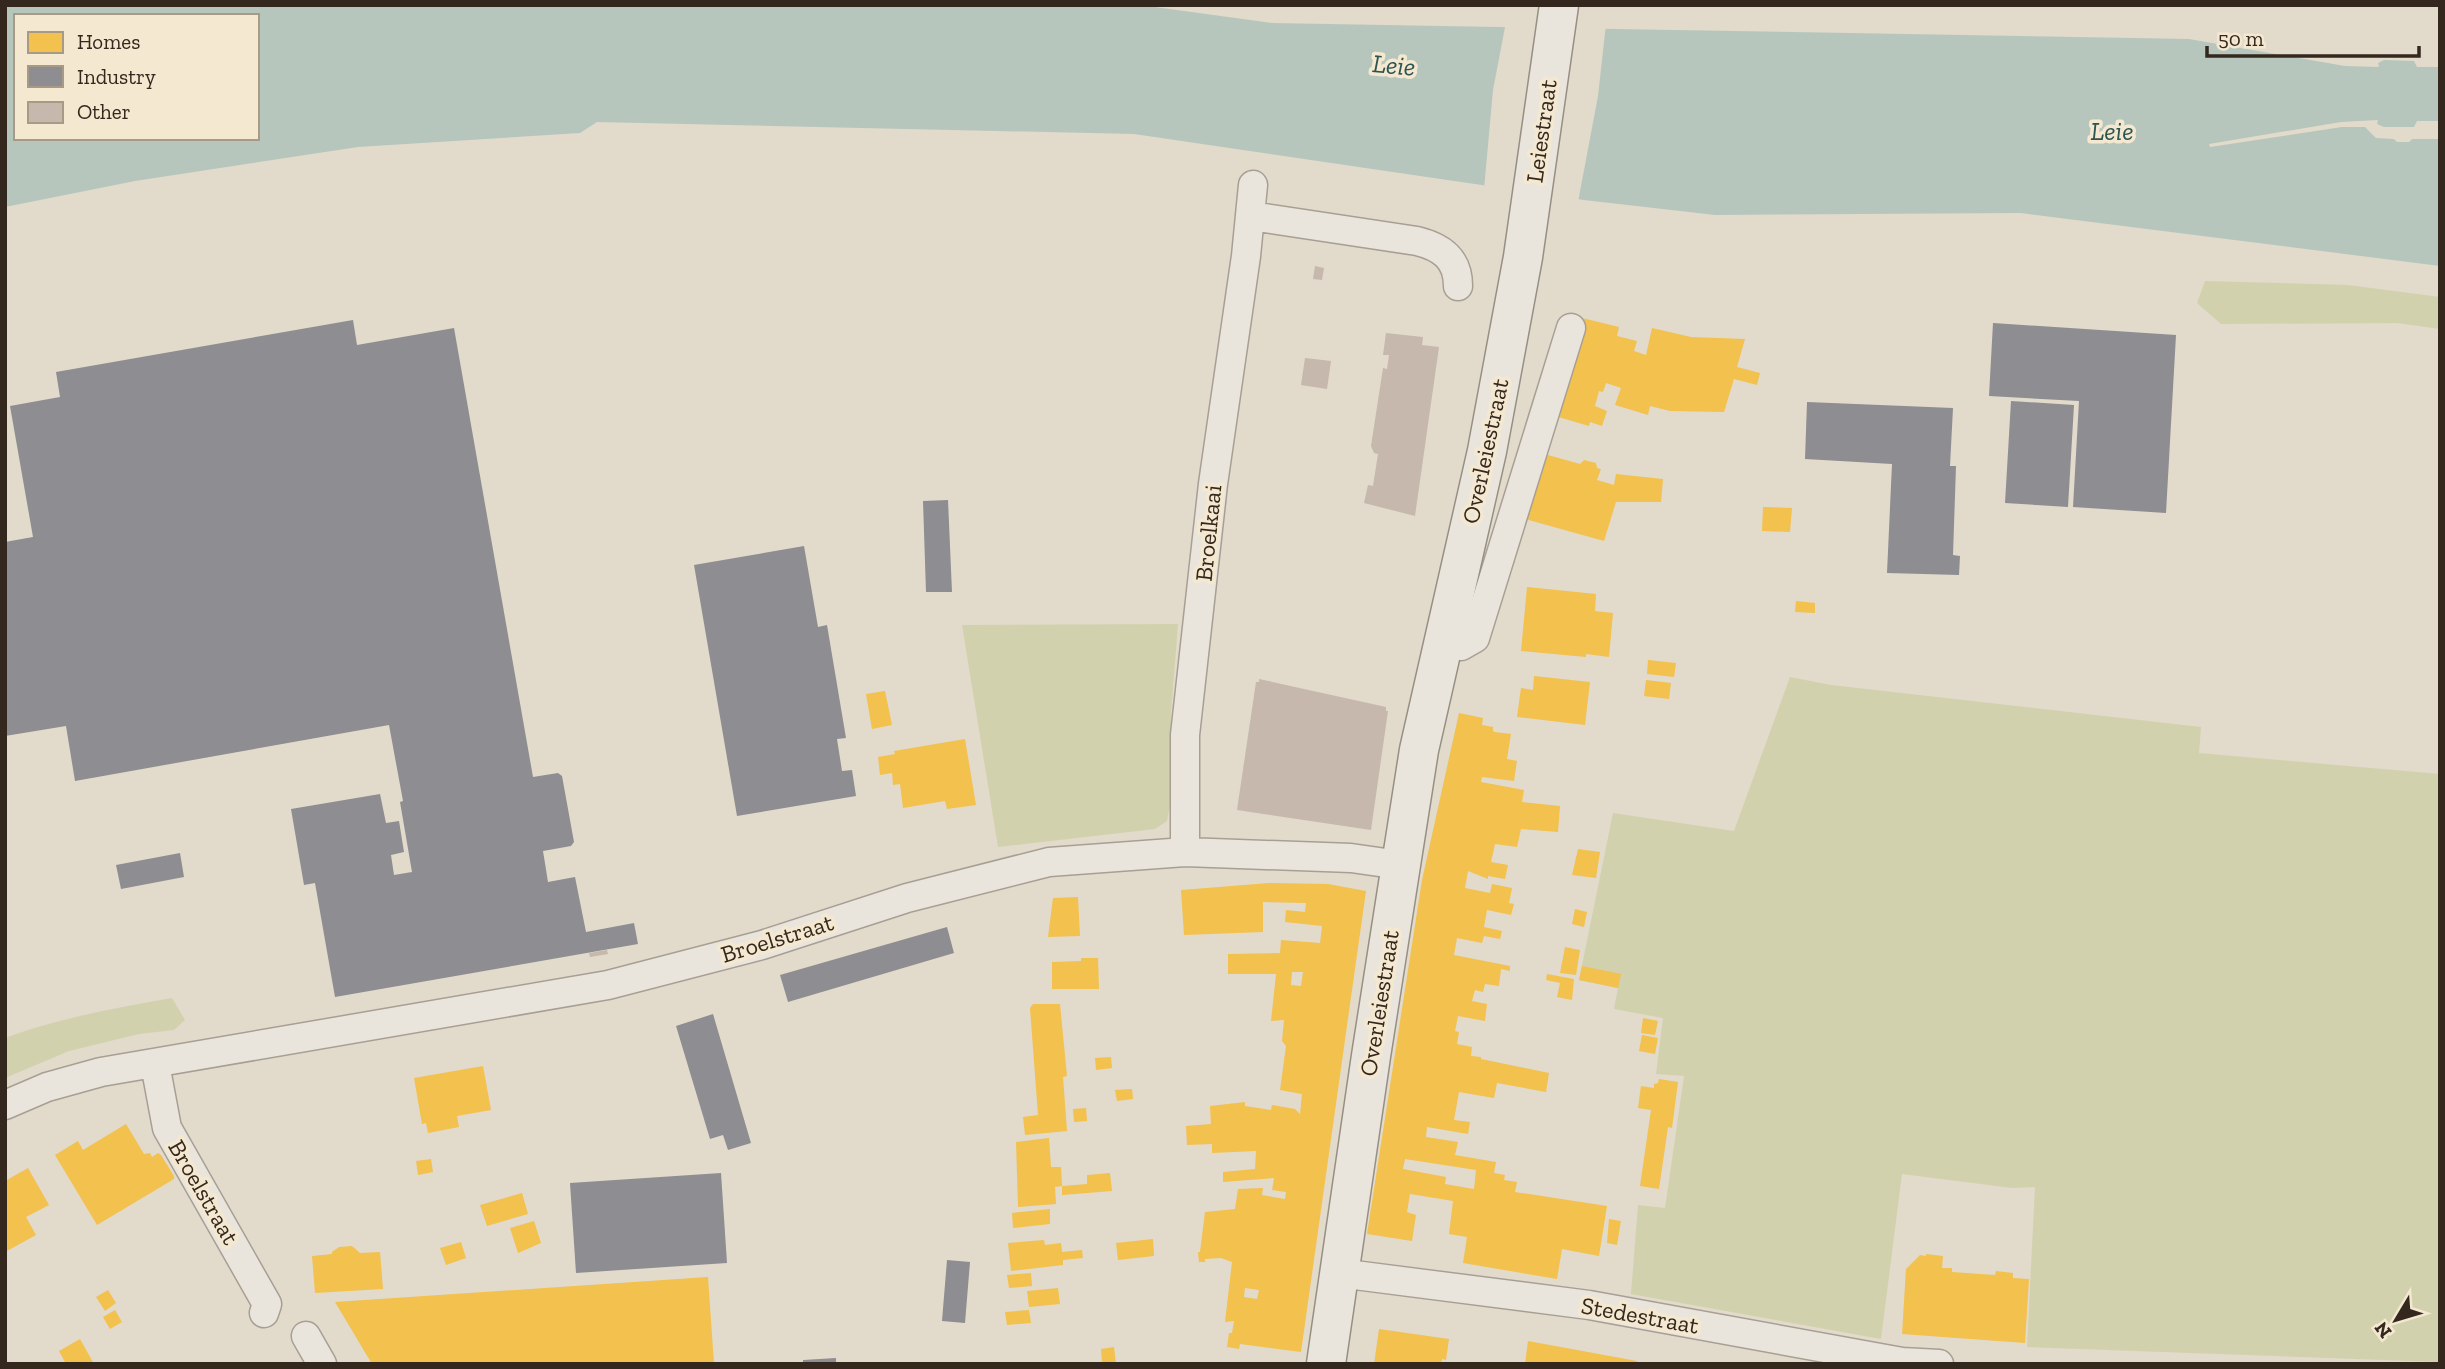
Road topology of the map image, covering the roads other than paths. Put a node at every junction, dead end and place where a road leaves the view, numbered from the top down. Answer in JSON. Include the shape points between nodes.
{"nodes":[{"id":1,"x":1559,"y":5,"type":"edge"},
{"id":2,"x":1253,"y":185,"type":"dead end"},
{"id":3,"x":1251,"y":216,"type":"junction"},
{"id":4,"x":1523,"y":257,"type":"joint"},
{"id":5,"x":1458,"y":286,"type":"dead end"},
{"id":6,"x":1571,"y":328,"type":"dead end"},
{"id":7,"x":1443,"y":643,"type":"junction"},
{"id":8,"x":1185,"y":852,"type":"junction"},
{"id":9,"x":1400,"y":865,"type":"junction"},
{"id":10,"x":155,"y":1064,"type":"junction"},
{"id":11,"x":5,"y":1105,"type":"edge"},
{"id":12,"x":1339,"y":1273,"type":"junction"},
{"id":13,"x":264,"y":1313,"type":"dead end"},
{"id":14,"x":306,"y":1336,"type":"dead end"},
{"id":15,"x":322,"y":1364,"type":"edge"},
{"id":16,"x":1326,"y":1364,"type":"edge"},
{"id":17,"x":1939,"y":1364,"type":"edge"}],
"edges":[{"from":1,"to":4,"type":"main road","name":"Leiestraat"},
{"from":2,"to":3,"type":"street","name":"Broelkaai"},
{"from":3,"to":5,"type":"street","via":[[1434,245],[1453,262]]},
{"from":3,"to":8,"type":"street","name":"Broelkaai","via":[[1213,484],[1185,735]]},
{"from":4,"to":7,"type":"main road","name":"Overleiestraat","via":[[1487,451]]},
{"from":6,"to":7,"type":"street","name":"Overleiestraat","via":[[1475,638],[1461,646]]},
{"from":7,"to":9,"type":"main road","name":"Overleiestraat"},
{"from":8,"to":9,"type":"street","name":"Broelstraat","via":[[1351,858]]},
{"from":8,"to":10,"type":"street","name":"Broelstraat","via":[[1049,862],[608,985]]},
{"from":9,"to":12,"type":"main road","name":"Overleiestraat"},
{"from":10,"to":11,"type":"street","name":"Broelstraat","via":[[101,1072]]},
{"from":10,"to":13,"type":"street","name":"Broelstraat","via":[[167,1128],[267,1304]]},
{"from":12,"to":16,"type":"main road","name":"Overleiestraat"},
{"from":12,"to":17,"type":"street","name":"Stedestraat","via":[[1589,1305],[1890,1360]]},
{"from":14,"to":15,"type":"street"}]}
